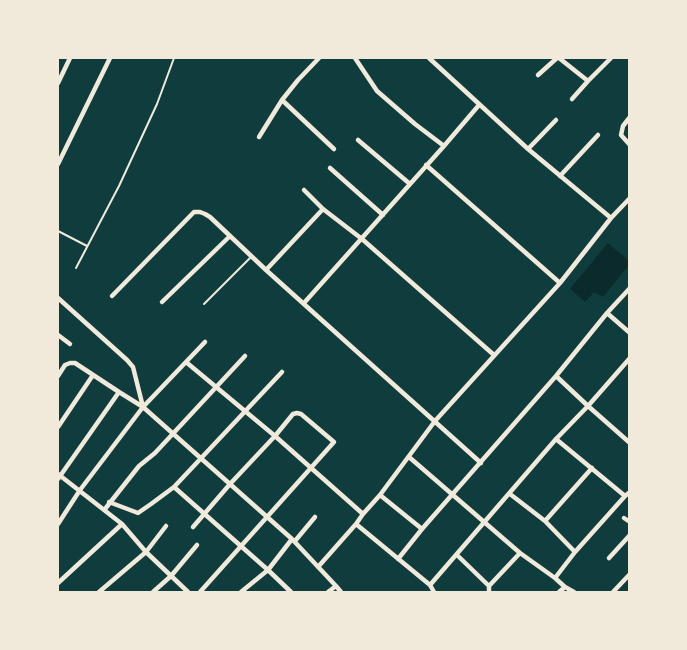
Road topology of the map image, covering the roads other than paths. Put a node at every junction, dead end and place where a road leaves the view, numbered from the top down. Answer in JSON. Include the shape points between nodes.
{"nodes":[{"id":1,"x":70,"y":58,"type":"edge"},
{"id":2,"x":110,"y":58,"type":"edge"},
{"id":3,"x":174,"y":58,"type":"edge"},
{"id":4,"x":318,"y":58,"type":"edge"},
{"id":5,"x":355,"y":58,"type":"edge"},
{"id":6,"x":429,"y":58,"type":"edge"},
{"id":7,"x":558,"y":58,"type":"edge"},
{"id":8,"x":611,"y":58,"type":"edge"},
{"id":9,"x":538,"y":75,"type":"dead end"},
{"id":10,"x":588,"y":81,"type":"junction"},
{"id":11,"x":58,"y":83,"type":"edge"},
{"id":12,"x":572,"y":99,"type":"dead end"},
{"id":13,"x":282,"y":100,"type":"junction"},
{"id":14,"x":479,"y":105,"type":"junction"},
{"id":15,"x":630,"y":117,"type":"edge"},
{"id":16,"x":556,"y":120,"type":"dead end"},
{"id":17,"x":598,"y":135,"type":"dead end"},
{"id":18,"x":259,"y":137,"type":"dead end"},
{"id":19,"x":358,"y":140,"type":"dead end"},
{"id":20,"x":630,"y":145,"type":"edge"},
{"id":21,"x":444,"y":146,"type":"junction"},
{"id":22,"x":528,"y":149,"type":"junction"},
{"id":23,"x":334,"y":150,"type":"dead end"},
{"id":24,"x":58,"y":164,"type":"edge"},
{"id":25,"x":426,"y":165,"type":"junction"},
{"id":26,"x":330,"y":168,"type":"dead end"},
{"id":27,"x":560,"y":176,"type":"junction"},
{"id":28,"x":410,"y":184,"type":"junction"},
{"id":29,"x":304,"y":190,"type":"dead end"},
{"id":30,"x":630,"y":198,"type":"edge"},
{"id":31,"x":323,"y":208,"type":"junction"},
{"id":32,"x":383,"y":215,"type":"junction"},
{"id":33,"x":611,"y":218,"type":"junction"},
{"id":34,"x":58,"y":232,"type":"edge"},
{"id":35,"x":230,"y":236,"type":"junction"},
{"id":36,"x":362,"y":239,"type":"junction"},
{"id":37,"x":88,"y":246,"type":"junction"},
{"id":38,"x":251,"y":256,"type":"junction"},
{"id":39,"x":76,"y":268,"type":"dead end"},
{"id":40,"x":266,"y":270,"type":"junction"},
{"id":41,"x":560,"y":283,"type":"junction"},
{"id":42,"x":630,"y":288,"type":"edge"},
{"id":43,"x":112,"y":296,"type":"dead end"},
{"id":44,"x":58,"y":298,"type":"edge"},
{"id":45,"x":162,"y":302,"type":"dead end"},
{"id":46,"x":304,"y":303,"type":"junction"},
{"id":47,"x":204,"y":304,"type":"dead end"},
{"id":48,"x":607,"y":313,"type":"junction"},
{"id":49,"x":630,"y":333,"type":"edge"},
{"id":50,"x":58,"y":335,"type":"edge"},
{"id":51,"x":205,"y":342,"type":"dead end"},
{"id":52,"x":70,"y":344,"type":"dead end"},
{"id":53,"x":494,"y":355,"type":"junction"},
{"id":54,"x":245,"y":356,"type":"dead end"},
{"id":55,"x":630,"y":358,"type":"edge"},
{"id":56,"x":186,"y":362,"type":"junction"},
{"id":57,"x":282,"y":372,"type":"dead end"},
{"id":58,"x":93,"y":375,"type":"junction"},
{"id":59,"x":58,"y":376,"type":"edge"},
{"id":60,"x":556,"y":376,"type":"junction"},
{"id":61,"x":216,"y":386,"type":"junction"},
{"id":62,"x":119,"y":392,"type":"junction"},
{"id":63,"x":588,"y":406,"type":"junction"},
{"id":64,"x":143,"y":407,"type":"junction"},
{"id":65,"x":246,"y":411,"type":"junction"},
{"id":66,"x":435,"y":421,"type":"junction"},
{"id":67,"x":58,"y":427,"type":"edge"},
{"id":68,"x":173,"y":434,"type":"junction"},
{"id":69,"x":275,"y":436,"type":"junction"},
{"id":70,"x":556,"y":439,"type":"junction"},
{"id":71,"x":630,"y":443,"type":"edge"},
{"id":72,"x":409,"y":457,"type":"junction"},
{"id":73,"x":201,"y":458,"type":"junction"},
{"id":74,"x":481,"y":463,"type":"junction"},
{"id":75,"x":312,"y":467,"type":"junction"},
{"id":76,"x":592,"y":468,"type":"junction"},
{"id":77,"x":58,"y":476,"type":"edge"},
{"id":78,"x":230,"y":484,"type":"junction"},
{"id":79,"x":174,"y":487,"type":"junction"},
{"id":80,"x":80,"y":490,"type":"junction"},
{"id":81,"x":630,"y":492,"type":"edge"},
{"id":82,"x":452,"y":494,"type":"junction"},
{"id":83,"x":510,"y":494,"type":"junction"},
{"id":84,"x":380,"y":496,"type":"junction"},
{"id":85,"x":625,"y":496,"type":"junction"},
{"id":86,"x":109,"y":502,"type":"junction"},
{"id":87,"x":104,"y":509,"type":"junction"},
{"id":88,"x":363,"y":514,"type":"junction"},
{"id":89,"x":205,"y":515,"type":"junction"},
{"id":90,"x":267,"y":516,"type":"junction"},
{"id":91,"x":315,"y":517,"type":"dead end"},
{"id":92,"x":624,"y":518,"type":"dead end"},
{"id":93,"x":545,"y":521,"type":"junction"},
{"id":94,"x":630,"y":522,"type":"edge"},
{"id":95,"x":485,"y":523,"type":"junction"},
{"id":96,"x":58,"y":524,"type":"edge"},
{"id":97,"x":122,"y":524,"type":"junction"},
{"id":98,"x":356,"y":524,"type":"junction"},
{"id":99,"x":166,"y":526,"type":"dead end"},
{"id":100,"x":193,"y":527,"type":"dead end"},
{"id":101,"x":422,"y":529,"type":"junction"},
{"id":102,"x":630,"y":535,"type":"edge"},
{"id":103,"x":294,"y":540,"type":"junction"},
{"id":104,"x":197,"y":545,"type":"dead end"},
{"id":105,"x":241,"y":547,"type":"junction"},
{"id":106,"x":146,"y":552,"type":"junction"},
{"id":107,"x":576,"y":552,"type":"junction"},
{"id":108,"x":520,"y":553,"type":"junction"},
{"id":109,"x":457,"y":555,"type":"junction"},
{"id":110,"x":609,"y":558,"type":"dead end"},
{"id":111,"x":398,"y":559,"type":"junction"},
{"id":112,"x":318,"y":567,"type":"junction"},
{"id":113,"x":268,"y":570,"type":"junction"},
{"id":114,"x":630,"y":574,"type":"edge"},
{"id":115,"x":171,"y":576,"type":"junction"},
{"id":116,"x":554,"y":578,"type":"junction"},
{"id":117,"x":58,"y":583,"type":"edge"},
{"id":118,"x":336,"y":586,"type":"junction"},
{"id":119,"x":430,"y":586,"type":"junction"},
{"id":120,"x":489,"y":586,"type":"junction"},
{"id":121,"x":565,"y":587,"type":"junction"},
{"id":122,"x":99,"y":592,"type":"edge"},
{"id":123,"x":152,"y":592,"type":"edge"},
{"id":124,"x":188,"y":592,"type":"edge"},
{"id":125,"x":200,"y":592,"type":"edge"},
{"id":126,"x":241,"y":592,"type":"edge"},
{"id":127,"x":291,"y":592,"type":"edge"},
{"id":128,"x":328,"y":592,"type":"edge"},
{"id":129,"x":341,"y":592,"type":"edge"},
{"id":130,"x":434,"y":592,"type":"edge"},
{"id":131,"x":489,"y":592,"type":"edge"},
{"id":132,"x":558,"y":592,"type":"edge"},
{"id":133,"x":574,"y":592,"type":"edge"},
{"id":134,"x":613,"y":592,"type":"edge"}],
"edges":[{"from":1,"to":11,"type":"street"},
{"from":2,"to":24,"type":"street"},
{"from":3,"to":37,"type":"lane","via":[[133,157]]},
{"from":4,"to":13,"type":"street"},
{"from":5,"to":21,"type":"street","via":[[378,90]]},
{"from":6,"to":14,"type":"street"},
{"from":7,"to":9,"type":"street"},
{"from":7,"to":10,"type":"street"},
{"from":8,"to":10,"type":"street"},
{"from":10,"to":12,"type":"street"},
{"from":13,"to":18,"type":"street"},
{"from":13,"to":23,"type":"street"},
{"from":14,"to":21,"type":"street"},
{"from":14,"to":22,"type":"street"},
{"from":15,"to":20,"type":"street","via":[[621,135]]},
{"from":16,"to":22,"type":"street"},
{"from":17,"to":27,"type":"street"},
{"from":19,"to":28,"type":"street"},
{"from":21,"to":25,"type":"street"},
{"from":22,"to":27,"type":"street"},
{"from":25,"to":28,"type":"street"},
{"from":25,"to":41,"type":"street"},
{"from":26,"to":32,"type":"street"},
{"from":27,"to":33,"type":"street"},
{"from":28,"to":32,"type":"street"},
{"from":29,"to":31,"type":"street"},
{"from":30,"to":33,"type":"street"},
{"from":31,"to":36,"type":"street"},
{"from":31,"to":40,"type":"street"},
{"from":32,"to":36,"type":"street"},
{"from":33,"to":41,"type":"street"},
{"from":34,"to":37,"type":"lane"},
{"from":35,"to":38,"type":"street"},
{"from":35,"to":43,"type":"street","via":[[210,217],[194,212]]},
{"from":35,"to":45,"type":"street"},
{"from":36,"to":46,"type":"street"},
{"from":36,"to":53,"type":"street"},
{"from":37,"to":39,"type":"lane"},
{"from":38,"to":40,"type":"street"},
{"from":38,"to":47,"type":"lane"},
{"from":40,"to":46,"type":"street"},
{"from":41,"to":53,"type":"street"},
{"from":42,"to":48,"type":"street"},
{"from":44,"to":64,"type":"street","via":[[133,367]]},
{"from":46,"to":66,"type":"street"},
{"from":48,"to":49,"type":"street"},
{"from":48,"to":60,"type":"street"},
{"from":50,"to":52,"type":"street"},
{"from":51,"to":56,"type":"street"},
{"from":53,"to":66,"type":"street"},
{"from":54,"to":61,"type":"street"},
{"from":55,"to":63,"type":"street"},
{"from":56,"to":61,"type":"street"},
{"from":56,"to":64,"type":"street"},
{"from":57,"to":65,"type":"street"},
{"from":58,"to":59,"type":"street","via":[[70,363]]},
{"from":58,"to":62,"type":"street"},
{"from":58,"to":67,"type":"street"},
{"from":60,"to":63,"type":"street"},
{"from":60,"to":74,"type":"street"},
{"from":61,"to":65,"type":"street"},
{"from":61,"to":68,"type":"street"},
{"from":62,"to":64,"type":"street"},
{"from":62,"to":77,"type":"street"},
{"from":63,"to":70,"type":"street"},
{"from":63,"to":71,"type":"street"},
{"from":64,"to":68,"type":"street"},
{"from":64,"to":80,"type":"street"},
{"from":65,"to":69,"type":"street"},
{"from":65,"to":73,"type":"street"},
{"from":66,"to":72,"type":"street"},
{"from":66,"to":74,"type":"street"},
{"from":68,"to":73,"type":"street"},
{"from":68,"to":86,"type":"street","via":[[139,466]]},
{"from":69,"to":75,"type":"street"},
{"from":69,"to":75,"type":"street","via":[[293,414],[301,414],[334,442]]},
{"from":69,"to":78,"type":"street"},
{"from":70,"to":76,"type":"street"},
{"from":70,"to":83,"type":"street"},
{"from":72,"to":82,"type":"street"},
{"from":72,"to":84,"type":"street"},
{"from":73,"to":78,"type":"street"},
{"from":73,"to":79,"type":"street"},
{"from":74,"to":82,"type":"street"},
{"from":75,"to":88,"type":"street"},
{"from":75,"to":90,"type":"street"},
{"from":76,"to":85,"type":"street"},
{"from":76,"to":93,"type":"street"},
{"from":77,"to":80,"type":"street"},
{"from":78,"to":89,"type":"street"},
{"from":78,"to":90,"type":"street"},
{"from":79,"to":86,"type":"street","via":[[140,512]]},
{"from":79,"to":89,"type":"street"},
{"from":80,"to":87,"type":"street"},
{"from":80,"to":96,"type":"street"},
{"from":81,"to":85,"type":"street"},
{"from":82,"to":95,"type":"street"},
{"from":82,"to":101,"type":"street"},
{"from":83,"to":93,"type":"street"},
{"from":83,"to":95,"type":"street"},
{"from":84,"to":88,"type":"street"},
{"from":84,"to":101,"type":"street"},
{"from":85,"to":107,"type":"street"},
{"from":86,"to":87,"type":"street"},
{"from":87,"to":97,"type":"street"},
{"from":88,"to":98,"type":"street"},
{"from":89,"to":100,"type":"street"},
{"from":89,"to":105,"type":"street"},
{"from":90,"to":103,"type":"street"},
{"from":90,"to":105,"type":"street"},
{"from":91,"to":103,"type":"street"},
{"from":92,"to":94,"type":"street"},
{"from":93,"to":107,"type":"street"},
{"from":95,"to":108,"type":"street"},
{"from":95,"to":109,"type":"street"},
{"from":97,"to":106,"type":"street"},
{"from":97,"to":117,"type":"street"},
{"from":98,"to":111,"type":"street"},
{"from":98,"to":112,"type":"street"},
{"from":99,"to":106,"type":"street"},
{"from":101,"to":111,"type":"street"},
{"from":102,"to":110,"type":"street"},
{"from":103,"to":112,"type":"street"},
{"from":103,"to":113,"type":"street"},
{"from":104,"to":115,"type":"street"},
{"from":105,"to":113,"type":"street"},
{"from":105,"to":125,"type":"street"},
{"from":106,"to":115,"type":"street"},
{"from":106,"to":122,"type":"street"},
{"from":107,"to":116,"type":"street"},
{"from":108,"to":116,"type":"street"},
{"from":108,"to":120,"type":"street"},
{"from":109,"to":119,"type":"street"},
{"from":109,"to":120,"type":"street"},
{"from":111,"to":119,"type":"street"},
{"from":112,"to":118,"type":"street"},
{"from":113,"to":126,"type":"street"},
{"from":113,"to":127,"type":"street"},
{"from":114,"to":134,"type":"street"},
{"from":115,"to":123,"type":"street"},
{"from":115,"to":124,"type":"street"},
{"from":116,"to":121,"type":"street"},
{"from":118,"to":128,"type":"street"},
{"from":118,"to":129,"type":"street"},
{"from":119,"to":130,"type":"street"},
{"from":120,"to":131,"type":"street"},
{"from":121,"to":132,"type":"street"},
{"from":121,"to":133,"type":"street"}]}
